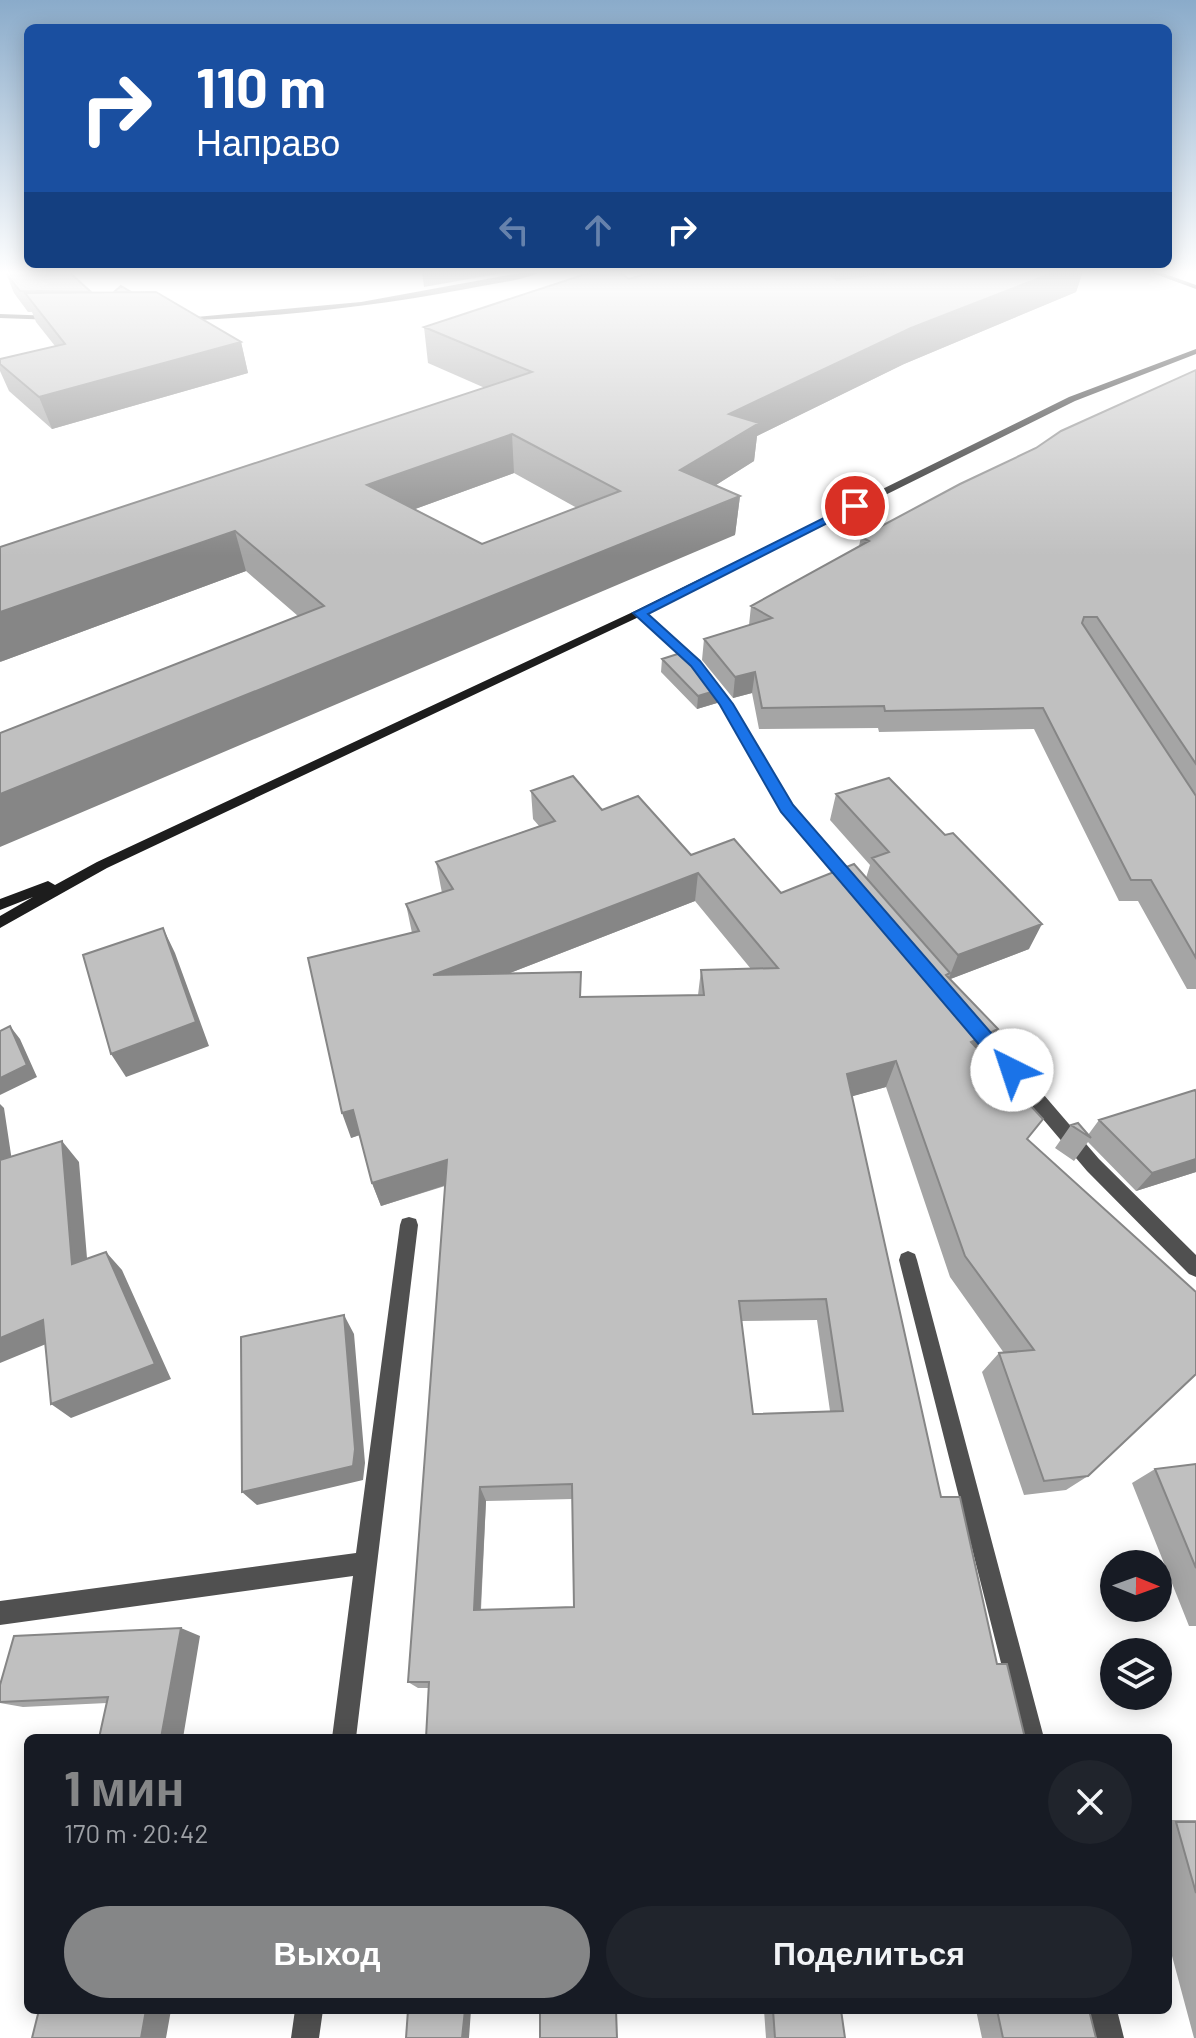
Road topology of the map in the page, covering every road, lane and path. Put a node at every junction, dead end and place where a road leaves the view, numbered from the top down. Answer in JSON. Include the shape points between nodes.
{"nodes":[{"id":1,"x":1157,"y":366,"type":"edge"},
{"id":2,"x":639,"y":613,"type":"junction"},
{"id":3,"x":102,"y":865,"type":"junction"},
{"id":4,"x":869,"y":903,"type":"edge"},
{"id":5,"x":0,"y":905,"type":"edge"},
{"id":6,"x":0,"y":923,"type":"edge"},
{"id":7,"x":961,"y":1010,"type":"edge"},
{"id":8,"x":409,"y":1225,"type":"dead end"},
{"id":9,"x":908,"y":1260,"type":"dead end"},
{"id":10,"x":1196,"y":1268,"type":"edge"},
{"id":11,"x":367,"y":1563,"type":"junction"},
{"id":12,"x":0,"y":1613,"type":"edge"},
{"id":13,"x":345,"y":1734,"type":"edge"},
{"id":14,"x":1031,"y":1734,"type":"edge"},
{"id":15,"x":308,"y":2014,"type":"edge"},
{"id":16,"x":1104,"y":2014,"type":"edge"},
{"id":17,"x":305,"y":2038,"type":"edge"},
{"id":18,"x":1110,"y":2038,"type":"edge"}],
"edges":[{"from":1,"to":2,"type":"street","via":[[1072,399]]},
{"from":2,"to":3,"type":"street"},
{"from":2,"to":4,"type":"street","via":[[695,663],[727,704],[787,808]]},
{"from":3,"to":5,"type":"street"},
{"from":3,"to":6,"type":"street"},
{"from":7,"to":10,"type":"street","via":[[1093,1165]]},
{"from":8,"to":11,"type":"street"},
{"from":9,"to":14,"type":"street"},
{"from":11,"to":12,"type":"street"},
{"from":11,"to":13,"type":"street"},
{"from":15,"to":17,"type":"street"},
{"from":16,"to":18,"type":"street"}]}
